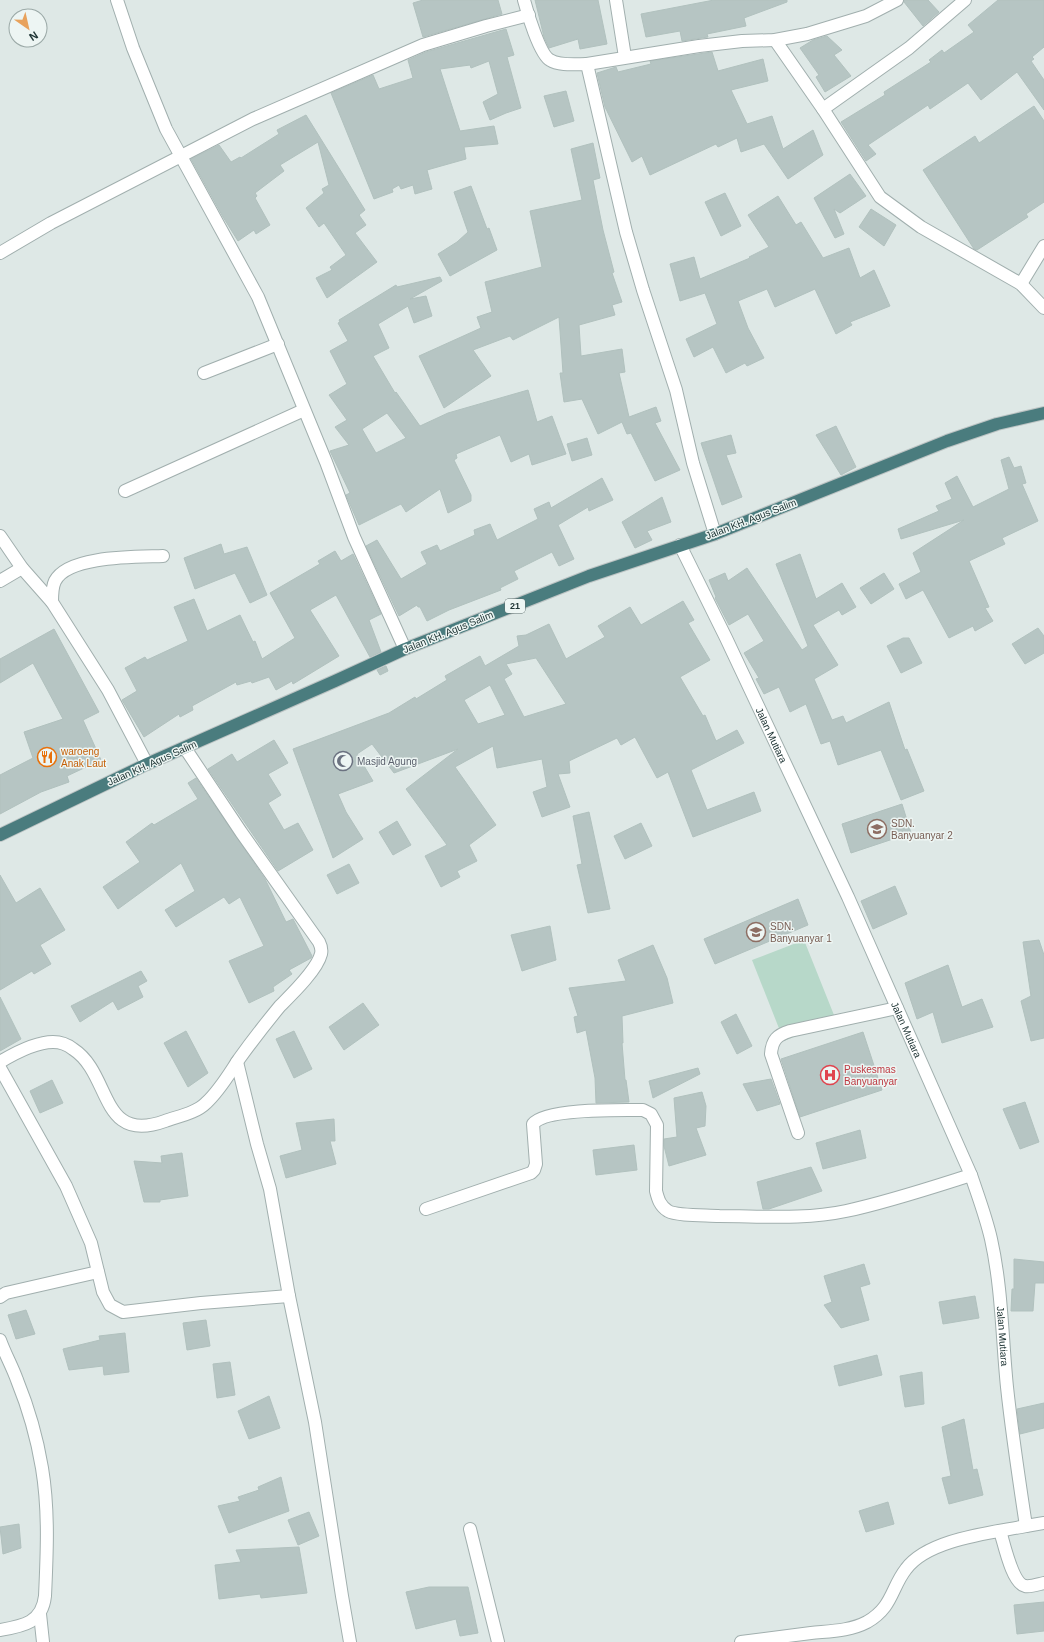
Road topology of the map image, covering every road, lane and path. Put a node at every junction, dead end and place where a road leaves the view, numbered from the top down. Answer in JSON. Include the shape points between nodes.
{"nodes":[{"id":1,"x":117,"y":0,"type":"edge"},
{"id":2,"x":524,"y":0,"type":"edge"},
{"id":3,"x":616,"y":0,"type":"edge"},
{"id":4,"x":897,"y":0,"type":"edge"},
{"id":5,"x":965,"y":0,"type":"edge"},
{"id":6,"x":529,"y":15,"type":"junction"},
{"id":7,"x":775,"y":40,"type":"junction"},
{"id":8,"x":625,"y":57,"type":"junction"},
{"id":9,"x":587,"y":64,"type":"junction"},
{"id":10,"x":823,"y":109,"type":"junction"},
{"id":11,"x":180,"y":157,"type":"junction"},
{"id":12,"x":1044,"y":246,"type":"edge"},
{"id":13,"x":0,"y":253,"type":"edge"},
{"id":14,"x":1021,"y":284,"type":"junction"},
{"id":15,"x":1044,"y":308,"type":"edge"},
{"id":16,"x":278,"y":344,"type":"junction"},
{"id":17,"x":204,"y":373,"type":"dead end"},
{"id":18,"x":304,"y":410,"type":"junction"},
{"id":19,"x":1044,"y":413,"type":"edge"},
{"id":20,"x":125,"y":491,"type":"dead end"},
{"id":21,"x":715,"y":534,"type":"junction"},
{"id":22,"x":0,"y":536,"type":"edge"},
{"id":23,"x":680,"y":546,"type":"junction"},
{"id":24,"x":163,"y":556,"type":"dead end"},
{"id":25,"x":22,"y":568,"type":"junction"},
{"id":26,"x":0,"y":581,"type":"edge"},
{"id":27,"x":52,"y":602,"type":"junction"},
{"id":28,"x":405,"y":649,"type":"junction"},
{"id":29,"x":185,"y":748,"type":"junction"},
{"id":30,"x":147,"y":764,"type":"junction"},
{"id":31,"x":0,"y":835,"type":"edge"},
{"id":32,"x":897,"y":1008,"type":"junction"},
{"id":33,"x":0,"y":1062,"type":"edge"},
{"id":34,"x":237,"y":1062,"type":"junction"},
{"id":35,"x":0,"y":1068,"type":"edge"},
{"id":36,"x":798,"y":1133,"type":"dead end"},
{"id":37,"x":971,"y":1175,"type":"junction"},
{"id":38,"x":426,"y":1209,"type":"dead end"},
{"id":39,"x":98,"y":1272,"type":"junction"},
{"id":40,"x":0,"y":1296,"type":"edge"},
{"id":41,"x":289,"y":1296,"type":"junction"},
{"id":42,"x":0,"y":1340,"type":"edge"},
{"id":43,"x":1044,"y":1523,"type":"edge"},
{"id":44,"x":1026,"y":1526,"type":"junction"},
{"id":45,"x":470,"y":1529,"type":"dead end"},
{"id":46,"x":1000,"y":1531,"type":"junction"},
{"id":47,"x":1044,"y":1583,"type":"edge"},
{"id":48,"x":40,"y":1614,"type":"junction"},
{"id":49,"x":0,"y":1630,"type":"edge"},
{"id":50,"x":43,"y":1642,"type":"edge"},
{"id":51,"x":350,"y":1642,"type":"edge"},
{"id":52,"x":498,"y":1642,"type":"edge"},
{"id":53,"x":741,"y":1642,"type":"edge"}],
"edges":[{"from":1,"to":11,"type":"street","via":[[133,48]]},
{"from":2,"to":6,"type":"street"},
{"from":3,"to":8,"type":"street"},
{"from":4,"to":7,"type":"street","via":[[866,16],[807,34]]},
{"from":5,"to":10,"type":"street","via":[[910,48]]},
{"from":6,"to":9,"type":"street","via":[[541,48],[550,60],[564,64]]},
{"from":6,"to":11,"type":"street","via":[[422,45],[253,119]]},
{"from":7,"to":8,"type":"street","via":[[728,43]]},
{"from":7,"to":10,"type":"street"},
{"from":8,"to":9,"type":"street"},
{"from":9,"to":21,"type":"street","via":[[626,232],[676,390],[693,463]]},
{"from":10,"to":14,"type":"street","via":[[880,197],[921,227]]},
{"from":11,"to":13,"type":"street","via":[[51,223]]},
{"from":11,"to":16,"type":"street","via":[[258,297]]},
{"from":12,"to":14,"type":"street"},
{"from":14,"to":15,"type":"street"},
{"from":16,"to":17,"type":"street"},
{"from":16,"to":18,"type":"street"},
{"from":18,"to":20,"type":"street"},
{"from":18,"to":28,"type":"street","via":[[354,537]]},
{"from":19,"to":21,"type":"highway","name":"Jalan KH. Agus Salim","number":"21","via":[[997,424],[947,441]]},
{"from":21,"to":23,"type":"highway","name":"Jalan KH. Agus Salim","number":"21"},
{"from":22,"to":25,"type":"street"},
{"from":23,"to":28,"type":"highway","name":"Jalan KH. Agus Salim","number":"21","via":[[589,576]]},
{"from":23,"to":32,"type":"street","name":"Jalan Mutiara","via":[[848,897]]},
{"from":24,"to":27,"type":"street","via":[[90,561],[76,566],[65,571],[55,582]]},
{"from":25,"to":26,"type":"street"},
{"from":25,"to":27,"type":"street"},
{"from":27,"to":30,"type":"street","via":[[108,690]]},
{"from":28,"to":29,"type":"highway","name":"Jalan KH. Agus Salim","number":"21"},
{"from":29,"to":30,"type":"highway","name":"Jalan KH. Agus Salim","number":"21"},
{"from":29,"to":34,"type":"street","via":[[321,948],[317,962],[306,977]]},
{"from":30,"to":31,"type":"highway","name":"Jalan KH. Agus Salim","number":"21"},
{"from":32,"to":36,"type":"street","via":[[790,1031],[780,1034],[775,1039],[771,1054]]},
{"from":32,"to":37,"type":"street","name":"Jalan Mutiara"},
{"from":33,"to":34,"type":"street","via":[[14,1054],[52,1042],[69,1046],[87,1061],[117,1116],[127,1124],[145,1126],[192,1112],[206,1104],[227,1079]]},
{"from":34,"to":41,"type":"street","via":[[270,1189]]},
{"from":35,"to":39,"type":"street","via":[[66,1186],[91,1243]]},
{"from":37,"to":38,"type":"street","via":[[845,1211],[776,1217],[674,1213],[668,1212],[659,1203],[656,1191],[657,1125],[651,1114],[643,1110],[564,1113],[538,1118],[532,1124],[536,1164],[531,1173]]},
{"from":37,"to":44,"type":"street","name":"Jalan Mutiara","via":[[991,1240],[997,1273],[1011,1422]]},
{"from":39,"to":40,"type":"street"},
{"from":39,"to":41,"type":"street","via":[[103,1292],[110,1305],[123,1312]]},
{"from":41,"to":51,"type":"street","via":[[315,1422]]},
{"from":42,"to":48,"type":"street","via":[[28,1412],[42,1467],[47,1535],[45,1596]]},
{"from":43,"to":44,"type":"street"},
{"from":44,"to":46,"type":"street"},
{"from":45,"to":52,"type":"street"},
{"from":46,"to":47,"type":"street","via":[[1018,1582],[1025,1586]]},
{"from":46,"to":53,"type":"street","via":[[970,1537],[922,1553],[905,1570],[889,1601],[867,1622],[841,1630]]},
{"from":48,"to":49,"type":"street","via":[[34,1620],[20,1626]]},
{"from":48,"to":50,"type":"street"}]}
